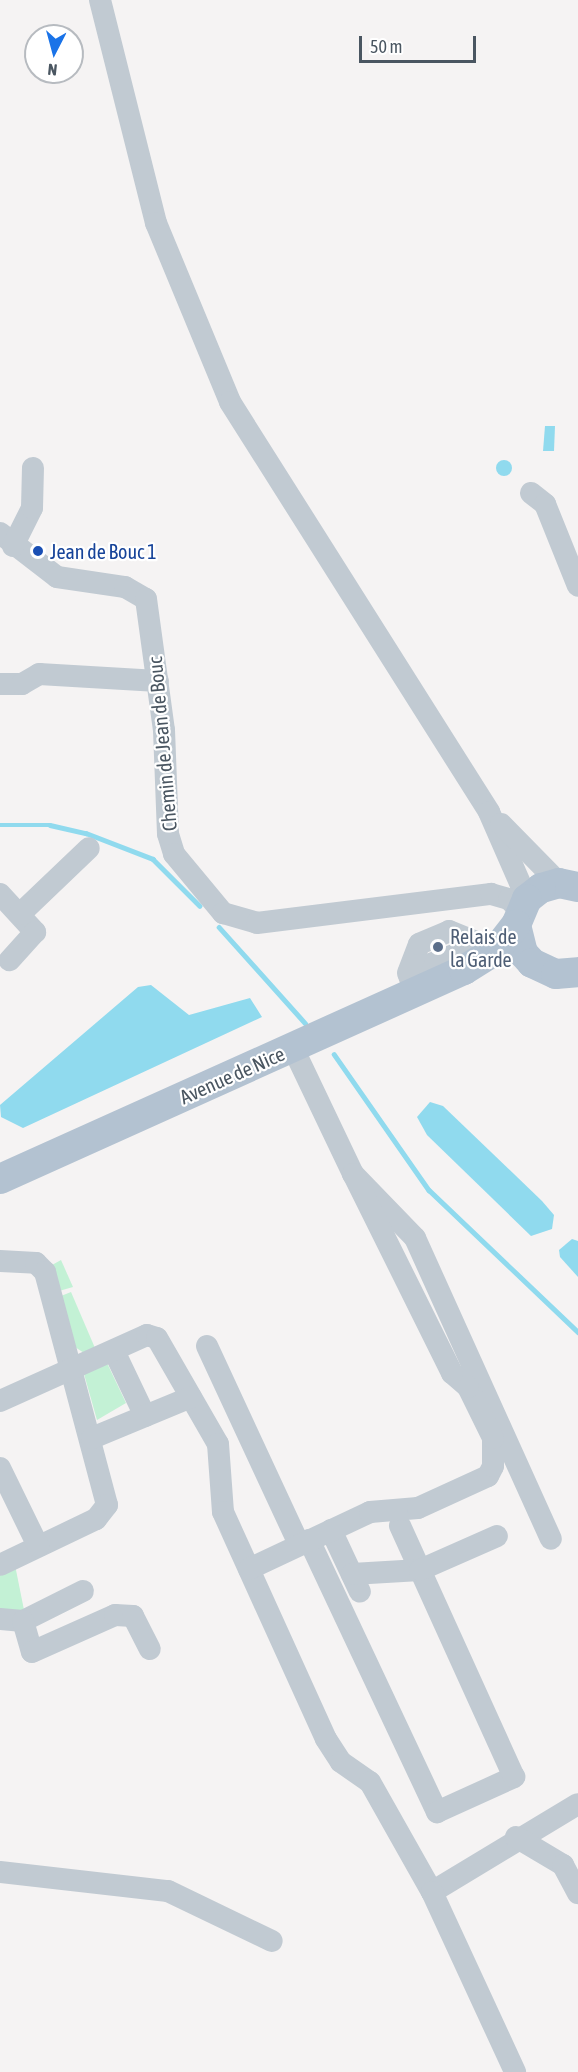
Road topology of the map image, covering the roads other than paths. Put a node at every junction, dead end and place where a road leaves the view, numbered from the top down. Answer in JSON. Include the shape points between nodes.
{"nodes":[{"id":1,"x":100,"y":0,"type":"edge"},
{"id":2,"x":33,"y":468,"type":"dead end"},
{"id":3,"x":531,"y":493,"type":"dead end"},
{"id":4,"x":7,"y":539,"type":"edge"},
{"id":5,"x":578,"y":586,"type":"edge"},
{"id":6,"x":158,"y":681,"type":"junction"},
{"id":7,"x":0,"y":684,"type":"edge"},
{"id":8,"x":489,"y":812,"type":"junction"},
{"id":9,"x":89,"y":848,"type":"dead end"},
{"id":10,"x":571,"y":885,"type":"edge"},
{"id":11,"x":0,"y":894,"type":"edge"},
{"id":12,"x":20,"y":914,"type":"junction"},
{"id":13,"x":510,"y":924,"type":"junction"},
{"id":14,"x":10,"y":960,"type":"dead end"},
{"id":15,"x":464,"y":970,"type":"junction"},
{"id":16,"x":561,"y":975,"type":"edge"},
{"id":17,"x":413,"y":987,"type":"junction"},
{"id":18,"x":310,"y":1041,"type":"junction"},
{"id":19,"x":353,"y":1174,"type":"junction"},
{"id":20,"x":0,"y":1179,"type":"edge"},
{"id":21,"x":0,"y":1261,"type":"edge"},
{"id":22,"x":207,"y":1346,"type":"dead end"},
{"id":23,"x":114,"y":1351,"type":"junction"},
{"id":24,"x":75,"y":1371,"type":"junction"},
{"id":25,"x":191,"y":1397,"type":"junction"},
{"id":26,"x":0,"y":1401,"type":"edge"},
{"id":27,"x":145,"y":1416,"type":"junction"},
{"id":28,"x":92,"y":1438,"type":"junction"},
{"id":29,"x":0,"y":1468,"type":"edge"},
{"id":30,"x":400,"y":1526,"type":"dead end"},
{"id":31,"x":331,"y":1530,"type":"junction"},
{"id":32,"x":497,"y":1536,"type":"dead end"},
{"id":33,"x":551,"y":1539,"type":"dead end"},
{"id":34,"x":304,"y":1542,"type":"junction"},
{"id":35,"x":38,"y":1546,"type":"junction"},
{"id":36,"x":0,"y":1565,"type":"edge"},
{"id":37,"x":249,"y":1569,"type":"junction"},
{"id":38,"x":420,"y":1570,"type":"junction"},
{"id":39,"x":83,"y":1591,"type":"dead end"},
{"id":40,"x":0,"y":1619,"type":"edge"},
{"id":41,"x":23,"y":1621,"type":"junction"},
{"id":42,"x":150,"y":1649,"type":"dead end"},
{"id":43,"x":578,"y":1804,"type":"edge"},
{"id":44,"x":516,"y":1837,"type":"junction"},
{"id":45,"x":0,"y":1872,"type":"edge"},
{"id":46,"x":432,"y":1892,"type":"junction"},
{"id":47,"x":578,"y":1893,"type":"edge"},
{"id":48,"x":272,"y":1941,"type":"dead end"},
{"id":49,"x":515,"y":2072,"type":"edge"}],
"edges":[{"from":1,"to":8,"type":"street","via":[[156,223],[230,402]]},
{"from":2,"to":4,"type":"street","via":[[32,508]]},
{"from":3,"to":5,"type":"street","via":[[545,504]]},
{"from":4,"to":6,"type":"street","name":"Chemin de Jean de Bouc","via":[[57,577],[139,591],[150,612]]},
{"from":6,"to":7,"type":"street","via":[[39,674],[22,684]]},
{"from":6,"to":13,"type":"street","name":"Chemin de Jean de Bouc","via":[[174,854],[223,913],[257,923],[491,894],[509,899]]},
{"from":8,"to":10,"type":"street"},
{"from":8,"to":13,"type":"street"},
{"from":9,"to":12,"type":"street"},
{"from":10,"to":13,"type":"main road","name":"Avenue de Nice"},
{"from":11,"to":12,"type":"street"},
{"from":12,"to":14,"type":"street","via":[[35,932]]},
{"from":13,"to":15,"type":"main road","name":"Avenue de Nice"},
{"from":13,"to":16,"type":"main road","via":[[520,946]]},
{"from":13,"to":17,"type":"street","via":[[449,931],[419,945],[409,960]]},
{"from":15,"to":16,"type":"main road","name":"Avenue de Nice"},
{"from":15,"to":17,"type":"main road","name":"Avenue de Nice"},
{"from":17,"to":18,"type":"main road","name":"Avenue de Nice"},
{"from":18,"to":19,"type":"street","via":[[315,1093]]},
{"from":18,"to":20,"type":"main road","name":"Avenue de Nice"},
{"from":19,"to":31,"type":"street","via":[[452,1373],[468,1387],[495,1450],[488,1476],[418,1508],[370,1512]]},
{"from":19,"to":33,"type":"street","via":[[415,1238]]},
{"from":21,"to":24,"type":"street","via":[[43,1268]]},
{"from":22,"to":34,"type":"street"},
{"from":23,"to":24,"type":"street"},
{"from":23,"to":25,"type":"street","via":[[147,1335],[157,1338]]},
{"from":23,"to":27,"type":"street"},
{"from":24,"to":26,"type":"street"},
{"from":24,"to":28,"type":"street"},
{"from":25,"to":27,"type":"street"},
{"from":25,"to":37,"type":"street","via":[[218,1444],[223,1512]]},
{"from":27,"to":28,"type":"street"},
{"from":28,"to":35,"type":"street","via":[[107,1498],[105,1510]]},
{"from":29,"to":35,"type":"street"},
{"from":30,"to":38,"type":"street"},
{"from":31,"to":34,"type":"street"},
{"from":31,"to":38,"type":"street","via":[[356,1583]]},
{"from":32,"to":38,"type":"street"},
{"from":34,"to":37,"type":"street"},
{"from":34,"to":38,"type":"street","via":[[437,1812],[514,1778]]},
{"from":35,"to":36,"type":"street"},
{"from":37,"to":46,"type":"street","via":[[335,1756],[370,1782]]},
{"from":39,"to":41,"type":"street"},
{"from":40,"to":41,"type":"street"},
{"from":41,"to":42,"type":"street","via":[[32,1652],[115,1615],[134,1616]]},
{"from":43,"to":44,"type":"street"},
{"from":44,"to":46,"type":"street"},
{"from":44,"to":47,"type":"street","via":[[563,1865]]},
{"from":45,"to":48,"type":"street","via":[[168,1891]]},
{"from":46,"to":49,"type":"street"}]}
